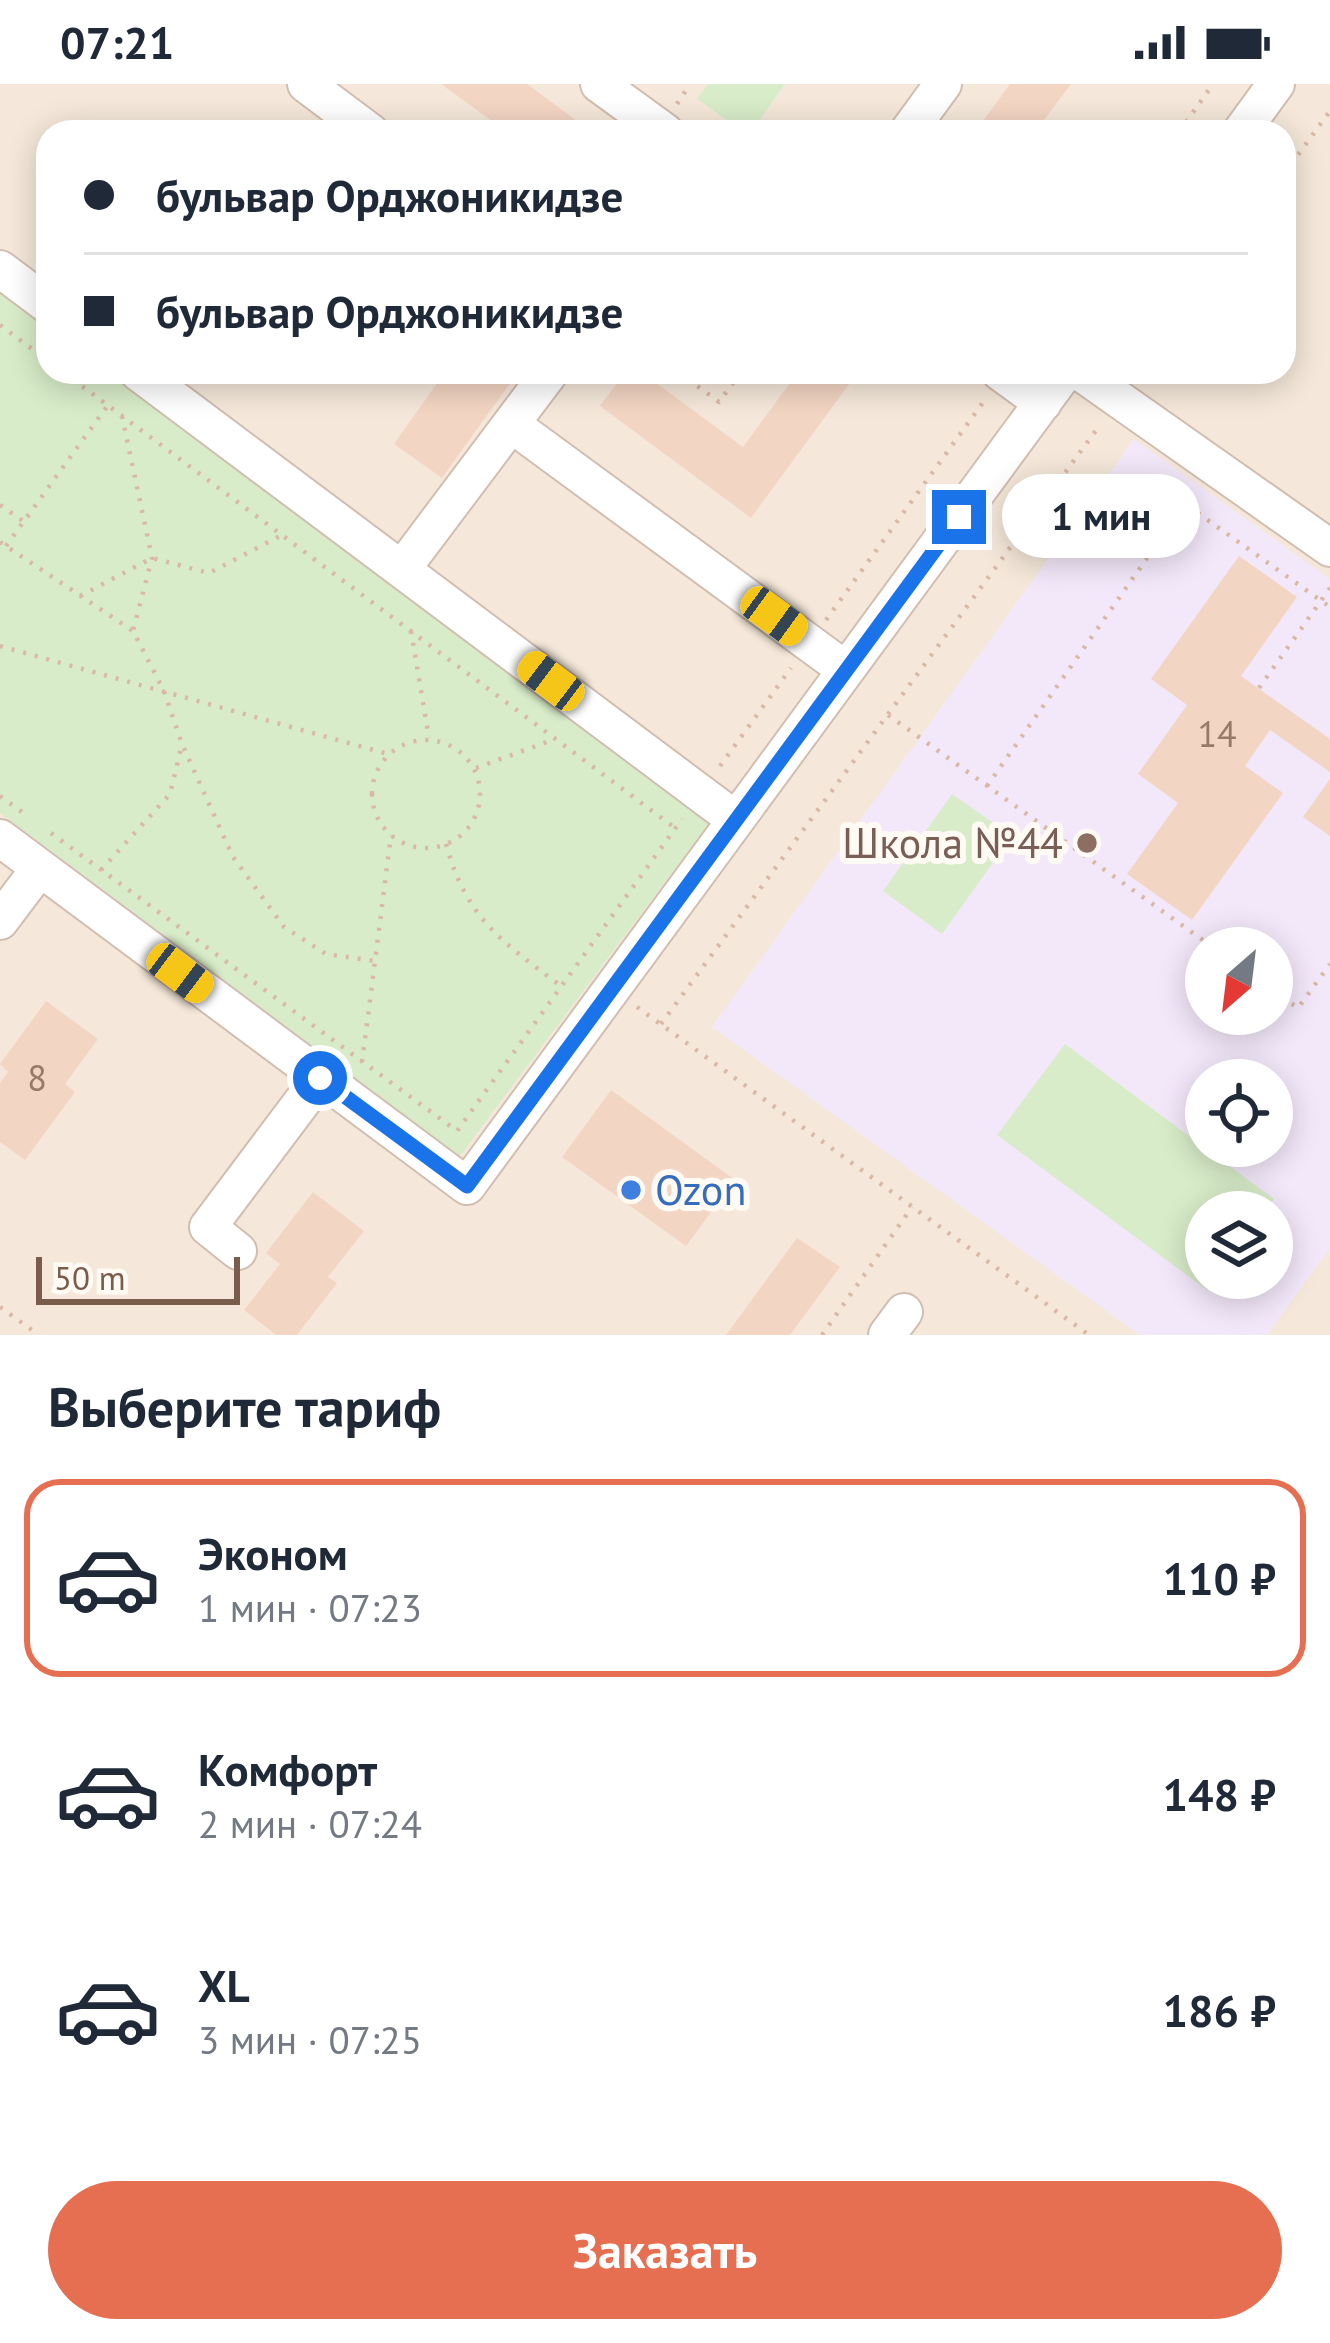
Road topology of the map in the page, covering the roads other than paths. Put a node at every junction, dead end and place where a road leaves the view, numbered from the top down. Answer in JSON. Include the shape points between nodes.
{"nodes":[{"id":1,"x":306,"y":84,"type":"edge"},
{"id":2,"x":598,"y":84,"type":"edge"},
{"id":3,"x":943,"y":84,"type":"edge"},
{"id":4,"x":1276,"y":84,"type":"edge"},
{"id":5,"x":354,"y":120,"type":"edge"},
{"id":6,"x":648,"y":120,"type":"edge"},
{"id":7,"x":917,"y":120,"type":"edge"},
{"id":8,"x":1250,"y":120,"type":"edge"},
{"id":9,"x":0,"y":269,"type":"edge"},
{"id":10,"x":36,"y":296,"type":"edge"},
{"id":11,"x":154,"y":384,"type":"edge"},
{"id":12,"x":541,"y":384,"type":"edge"},
{"id":13,"x":1000,"y":384,"type":"edge"},
{"id":14,"x":1056,"y":384,"type":"edge"},
{"id":15,"x":1097,"y":384,"type":"edge"},
{"id":16,"x":1043,"y":403,"type":"junction"},
{"id":17,"x":526,"y":435,"type":"dead end"},
{"id":18,"x":1330,"y":548,"type":"edge"},
{"id":19,"x":402,"y":569,"type":"junction"},
{"id":20,"x":847,"y":670,"type":"junction"},
{"id":21,"x":736,"y":820,"type":"junction"},
{"id":22,"x":0,"y":838,"type":"edge"},
{"id":23,"x":46,"y":850,"type":"junction"},
{"id":24,"x":0,"y":921,"type":"edge"},
{"id":25,"x":320,"y":1078,"type":"junction"},
{"id":26,"x":238,"y":1251,"type":"dead end"}],
"edges":[{"from":1,"to":5,"type":"street"},
{"from":2,"to":6,"type":"street"},
{"from":3,"to":7,"type":"street"},
{"from":4,"to":8,"type":"street"},
{"from":9,"to":10,"type":"street"},
{"from":11,"to":19,"type":"street"},
{"from":12,"to":19,"type":"street"},
{"from":13,"to":16,"type":"street"},
{"from":14,"to":16,"type":"street"},
{"from":15,"to":18,"type":"street"},
{"from":16,"to":20,"type":"street"},
{"from":17,"to":20,"type":"street"},
{"from":19,"to":21,"type":"street"},
{"from":20,"to":21,"type":"street"},
{"from":21,"to":25,"type":"street","via":[[467,1186]]},
{"from":22,"to":23,"type":"street"},
{"from":23,"to":24,"type":"street"},
{"from":23,"to":25,"type":"street"},
{"from":25,"to":26,"type":"street","via":[[208,1228]]}]}
